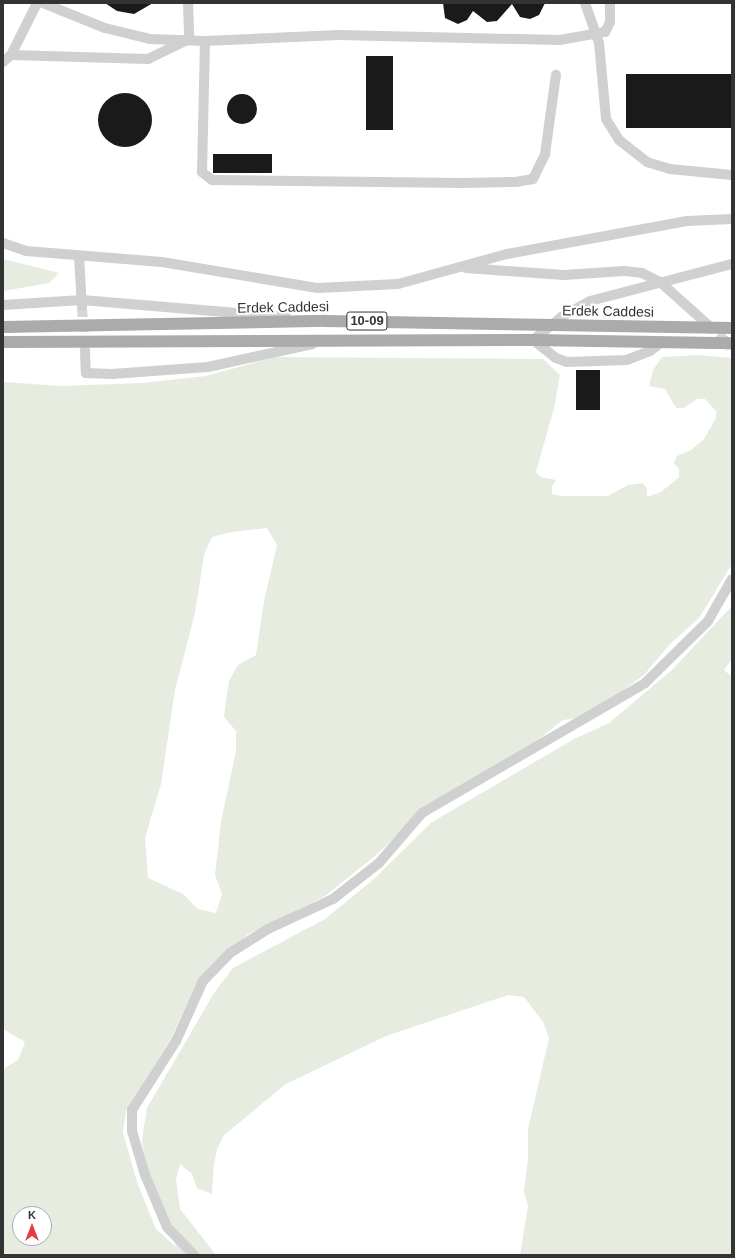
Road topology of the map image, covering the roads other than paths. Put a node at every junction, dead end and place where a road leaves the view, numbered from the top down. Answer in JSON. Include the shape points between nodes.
{"nodes":[{"id":1,"x":37,"y":3,"type":"edge"},
{"id":2,"x":43,"y":3,"type":"edge"},
{"id":3,"x":188,"y":3,"type":"edge"},
{"id":4,"x":586,"y":3,"type":"edge"},
{"id":5,"x":610,"y":3,"type":"edge"},
{"id":6,"x":595,"y":35,"type":"junction"},
{"id":7,"x":189,"y":39,"type":"junction"},
{"id":8,"x":205,"y":41,"type":"junction"},
{"id":9,"x":7,"y":59,"type":"edge"},
{"id":10,"x":556,"y":75,"type":"dead end"},
{"id":11,"x":732,"y":175,"type":"edge"},
{"id":12,"x":732,"y":219,"type":"edge"},
{"id":13,"x":3,"y":242,"type":"edge"},
{"id":14,"x":79,"y":256,"type":"junction"},
{"id":15,"x":732,"y":264,"type":"edge"},
{"id":16,"x":460,"y":268,"type":"junction"},
{"id":17,"x":660,"y":282,"type":"junction"},
{"id":18,"x":82,"y":303,"type":"junction"},
{"id":19,"x":3,"y":305,"type":"edge"},
{"id":20,"x":326,"y":321,"type":"junction"},
{"id":21,"x":706,"y":323,"type":"tunnel mouth"},
{"id":22,"x":552,"y":325,"type":"junction"},
{"id":23,"x":3,"y":327,"type":"edge"},
{"id":24,"x":732,"y":328,"type":"edge"},
{"id":25,"x":330,"y":340,"type":"junction"},
{"id":26,"x":533,"y":340,"type":"junction"},
{"id":27,"x":3,"y":342,"type":"edge"},
{"id":28,"x":662,"y":342,"type":"junction"},
{"id":29,"x":732,"y":343,"type":"edge"},
{"id":30,"x":85,"y":350,"type":"tunnel mouth"},
{"id":31,"x":732,"y":579,"type":"edge"},
{"id":32,"x":194,"y":1255,"type":"edge"}],
"edges":[{"from":1,"to":9,"type":"lane"},
{"from":2,"to":7,"type":"lane","via":[[112,30],[150,39]]},
{"from":3,"to":7,"type":"lane"},
{"from":4,"to":6,"type":"lane"},
{"from":5,"to":6,"type":"lane","via":[[610,22],[605,32]]},
{"from":6,"to":8,"type":"lane","via":[[560,40],[339,35]]},
{"from":6,"to":11,"type":"lane","via":[[599,43],[606,119],[619,140],[647,162],[670,169]]},
{"from":7,"to":8,"type":"lane"},
{"from":7,"to":9,"type":"lane","via":[[148,59]]},
{"from":8,"to":10,"type":"lane","via":[[202,172],[212,180],[462,183],[516,182],[533,179],[545,154]]},
{"from":12,"to":16,"type":"lane","via":[[687,221],[507,254]]},
{"from":13,"to":14,"type":"lane","via":[[26,251]]},
{"from":14,"to":16,"type":"lane","via":[[162,262],[318,288],[398,284]]},
{"from":14,"to":18,"type":"lane"},
{"from":15,"to":17,"type":"lane"},
{"from":16,"to":17,"type":"lane","via":[[564,275],[624,271],[642,273]]},
{"from":17,"to":21,"type":"lane"},
{"from":17,"to":22,"type":"lane","via":[[590,301]]},
{"from":18,"to":19,"type":"lane"},
{"from":18,"to":20,"type":"lane"},
{"from":20,"to":22,"type":"main road","name":"Erdek Caddesi","number":"10-09"},
{"from":20,"to":23,"type":"main road","name":"Erdek Caddesi","number":"10-09"},
{"from":22,"to":24,"type":"main road","name":"Erdek Caddesi","number":"10-09"},
{"from":22,"to":26,"type":"lane"},
{"from":25,"to":26,"type":"main road","number":"10-09"},
{"from":25,"to":27,"type":"main road","number":"10-09"},
{"from":25,"to":30,"type":"lane","via":[[208,367],[139,373],[86,373]]},
{"from":26,"to":28,"type":"main road","number":"10-09"},
{"from":26,"to":28,"type":"lane","via":[[556,358],[567,362],[627,360],[650,351]]},
{"from":28,"to":29,"type":"main road","number":"10-09"},
{"from":31,"to":32,"type":"lane","via":[[708,621],[645,683],[422,813],[379,863],[333,899],[268,929],[230,952],[203,981],[176,1040],[132,1110],[132,1131],[145,1175],[167,1227]]}]}
